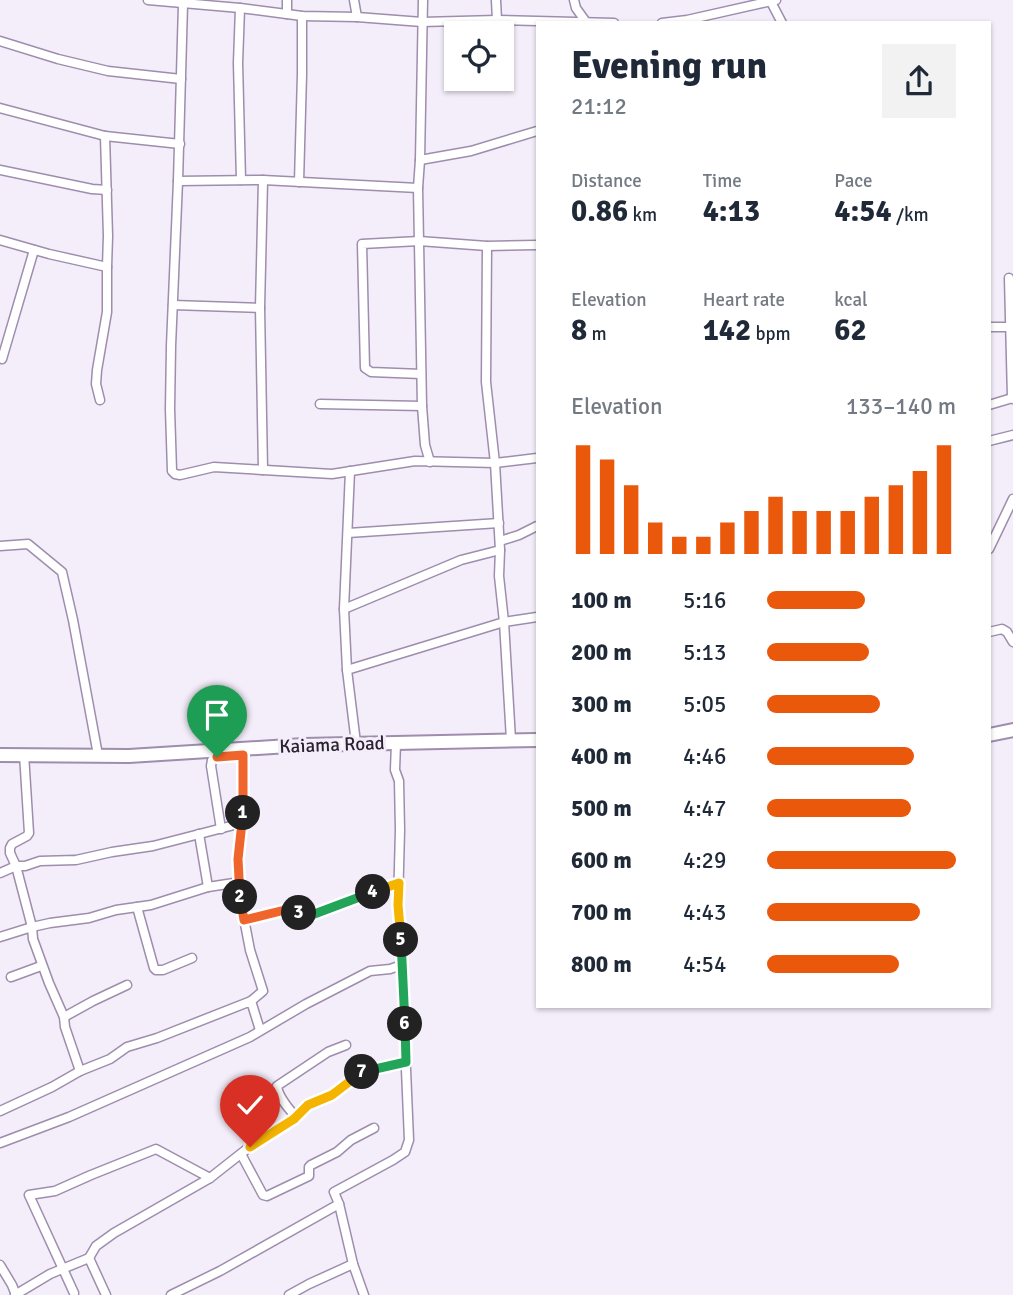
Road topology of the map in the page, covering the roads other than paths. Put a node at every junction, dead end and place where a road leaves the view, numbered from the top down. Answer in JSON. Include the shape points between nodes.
{"nodes":[{"id":1,"x":148,"y":0,"type":"edge"},
{"id":2,"x":287,"y":0,"type":"edge"},
{"id":3,"x":354,"y":0,"type":"edge"},
{"id":4,"x":422,"y":0,"type":"edge"},
{"id":5,"x":496,"y":0,"type":"edge"},
{"id":6,"x":574,"y":0,"type":"edge"},
{"id":7,"x":772,"y":0,"type":"edge"},
{"id":8,"x":184,"y":4,"type":"junction"},
{"id":9,"x":240,"y":8,"type":"junction"},
{"id":10,"x":287,"y":13,"type":"junction"},
{"id":11,"x":302,"y":16,"type":"junction"},
{"id":12,"x":357,"y":17,"type":"junction"},
{"id":13,"x":497,"y":20,"type":"junction"},
{"id":14,"x":542,"y":21,"type":"edge"},
{"id":15,"x":585,"y":21,"type":"edge"},
{"id":16,"x":679,"y":21,"type":"edge"},
{"id":17,"x":781,"y":21,"type":"edge"},
{"id":18,"x":422,"y":22,"type":"junction"},
{"id":19,"x":0,"y":41,"type":"edge"},
{"id":20,"x":181,"y":79,"type":"junction"},
{"id":21,"x":0,"y":108,"type":"edge"},
{"id":22,"x":536,"y":131,"type":"edge"},
{"id":23,"x":105,"y":136,"type":"junction"},
{"id":24,"x":119,"y":138,"type":"junction"},
{"id":25,"x":180,"y":144,"type":"junction"},
{"id":26,"x":105,"y":149,"type":"junction"},
{"id":27,"x":420,"y":160,"type":"junction"},
{"id":28,"x":0,"y":170,"type":"edge"},
{"id":29,"x":242,"y":180,"type":"junction"},
{"id":30,"x":263,"y":180,"type":"junction"},
{"id":31,"x":178,"y":181,"type":"junction"},
{"id":32,"x":299,"y":182,"type":"junction"},
{"id":33,"x":418,"y":188,"type":"junction"},
{"id":34,"x":107,"y":190,"type":"junction"},
{"id":35,"x":0,"y":240,"type":"edge"},
{"id":36,"x":419,"y":241,"type":"junction"},
{"id":37,"x":536,"y":245,"type":"edge"},
{"id":38,"x":487,"y":246,"type":"junction"},
{"id":39,"x":34,"y":250,"type":"junction"},
{"id":40,"x":107,"y":267,"type":"junction"},
{"id":41,"x":1009,"y":278,"type":"dead end"},
{"id":42,"x":173,"y":304,"type":"junction"},
{"id":43,"x":260,"y":308,"type":"junction"},
{"id":44,"x":991,"y":327,"type":"edge"},
{"id":45,"x":1012,"y":327,"type":"edge"},
{"id":46,"x":0,"y":358,"type":"edge"},
{"id":47,"x":421,"y":374,"type":"junction"},
{"id":48,"x":1013,"y":398,"type":"edge"},
{"id":49,"x":100,"y":400,"type":"dead end"},
{"id":50,"x":320,"y":404,"type":"dead end"},
{"id":51,"x":991,"y":404,"type":"edge"},
{"id":52,"x":422,"y":406,"type":"junction"},
{"id":53,"x":1013,"y":435,"type":"edge"},
{"id":54,"x":991,"y":440,"type":"edge"},
{"id":55,"x":536,"y":458,"type":"edge"},
{"id":56,"x":430,"y":462,"type":"junction"},
{"id":57,"x":495,"y":463,"type":"junction"},
{"id":58,"x":263,"y":470,"type":"junction"},
{"id":59,"x":350,"y":471,"type":"junction"},
{"id":60,"x":1013,"y":499,"type":"edge"},
{"id":61,"x":499,"y":523,"type":"junction"},
{"id":62,"x":536,"y":526,"type":"edge"},
{"id":63,"x":348,"y":533,"type":"junction"},
{"id":64,"x":991,"y":545,"type":"edge"},
{"id":65,"x":0,"y":546,"type":"edge"},
{"id":66,"x":500,"y":546,"type":"junction"},
{"id":67,"x":345,"y":609,"type":"junction"},
{"id":68,"x":536,"y":617,"type":"edge"},
{"id":69,"x":504,"y":622,"type":"junction"},
{"id":70,"x":991,"y":632,"type":"edge"},
{"id":71,"x":1013,"y":642,"type":"edge"},
{"id":72,"x":347,"y":670,"type":"junction"},
{"id":73,"x":1013,"y":730,"type":"edge"},
{"id":74,"x":991,"y":734,"type":"edge"},
{"id":75,"x":510,"y":740,"type":"junction"},
{"id":76,"x":536,"y":740,"type":"edge"},
{"id":77,"x":356,"y":743,"type":"junction"},
{"id":78,"x":396,"y":743,"type":"junction"},
{"id":79,"x":243,"y":752,"type":"junction"},
{"id":80,"x":24,"y":754,"type":"junction"},
{"id":81,"x":0,"y":755,"type":"edge"},
{"id":82,"x":97,"y":755,"type":"junction"},
{"id":83,"x":242,"y":823,"type":"junction"},
{"id":84,"x":220,"y":829,"type":"junction"},
{"id":85,"x":200,"y":834,"type":"junction"},
{"id":86,"x":16,"y":866,"type":"junction"},
{"id":87,"x":0,"y":873,"type":"edge"},
{"id":88,"x":240,"y":882,"type":"junction"},
{"id":89,"x":399,"y":883,"type":"junction"},
{"id":90,"x":208,"y":887,"type":"junction"},
{"id":91,"x":138,"y":907,"type":"junction"},
{"id":92,"x":244,"y":920,"type":"junction"},
{"id":93,"x":33,"y":927,"type":"junction"},
{"id":94,"x":0,"y":937,"type":"edge"},
{"id":95,"x":192,"y":958,"type":"dead end"},
{"id":96,"x":402,"y":965,"type":"junction"},
{"id":97,"x":41,"y":966,"type":"junction"},
{"id":98,"x":11,"y":977,"type":"dead end"},
{"id":99,"x":127,"y":985,"type":"dead end"},
{"id":100,"x":251,"y":1001,"type":"junction"},
{"id":101,"x":64,"y":1017,"type":"junction"},
{"id":102,"x":260,"y":1030,"type":"junction"},
{"id":103,"x":346,"y":1045,"type":"dead end"},
{"id":104,"x":406,"y":1062,"type":"junction"},
{"id":105,"x":80,"y":1071,"type":"junction"},
{"id":106,"x":0,"y":1111,"type":"edge"},
{"id":107,"x":296,"y":1117,"type":"junction"},
{"id":108,"x":374,"y":1128,"type":"dead end"},
{"id":109,"x":1,"y":1140,"type":"edge"},
{"id":110,"x":241,"y":1154,"type":"junction"},
{"id":111,"x":210,"y":1178,"type":"junction"},
{"id":112,"x":339,"y":1205,"type":"junction"},
{"id":113,"x":89,"y":1258,"type":"junction"},
{"id":114,"x":354,"y":1264,"type":"junction"},
{"id":115,"x":0,"y":1265,"type":"edge"},
{"id":116,"x":62,"y":1269,"type":"junction"},
{"id":117,"x":74,"y":1293,"type":"dead end"},
{"id":118,"x":362,"y":1294,"type":"edge"},
{"id":119,"x":15,"y":1295,"type":"edge"},
{"id":120,"x":106,"y":1295,"type":"edge"},
{"id":121,"x":171,"y":1295,"type":"edge"},
{"id":122,"x":289,"y":1295,"type":"edge"}],
"edges":[{"from":1,"to":8,"type":"street"},
{"from":2,"to":10,"type":"street"},
{"from":3,"to":12,"type":"street"},
{"from":4,"to":18,"type":"street"},
{"from":5,"to":13,"type":"street"},
{"from":6,"to":15,"type":"street"},
{"from":7,"to":16,"type":"street"},
{"from":7,"to":17,"type":"street"},
{"from":8,"to":9,"type":"street"},
{"from":8,"to":20,"type":"street"},
{"from":9,"to":10,"type":"street"},
{"from":9,"to":29,"type":"street"},
{"from":10,"to":11,"type":"street"},
{"from":11,"to":12,"type":"street"},
{"from":11,"to":32,"type":"street"},
{"from":12,"to":18,"type":"street"},
{"from":13,"to":14,"type":"street"},
{"from":13,"to":18,"type":"street"},
{"from":18,"to":27,"type":"street"},
{"from":19,"to":20,"type":"street","via":[[108,71]]},
{"from":20,"to":25,"type":"street"},
{"from":21,"to":23,"type":"street"},
{"from":22,"to":27,"type":"street","via":[[471,151]]},
{"from":23,"to":24,"type":"street"},
{"from":23,"to":26,"type":"street"},
{"from":24,"to":25,"type":"street"},
{"from":24,"to":26,"type":"street"},
{"from":25,"to":31,"type":"street"},
{"from":26,"to":34,"type":"street"},
{"from":27,"to":33,"type":"street"},
{"from":28,"to":34,"type":"street"},
{"from":29,"to":30,"type":"street"},
{"from":29,"to":31,"type":"street"},
{"from":30,"to":32,"type":"street"},
{"from":30,"to":43,"type":"street"},
{"from":31,"to":42,"type":"street"},
{"from":32,"to":33,"type":"street"},
{"from":33,"to":36,"type":"street"},
{"from":34,"to":40,"type":"street"},
{"from":35,"to":39,"type":"street"},
{"from":36,"to":38,"type":"street"},
{"from":36,"to":47,"type":"street"},
{"from":36,"to":47,"type":"street","via":[[362,244],[365,368]]},
{"from":37,"to":38,"type":"street"},
{"from":38,"to":57,"type":"street","via":[[486,382]]},
{"from":39,"to":40,"type":"street"},
{"from":39,"to":46,"type":"street"},
{"from":40,"to":49,"type":"street","via":[[107,312],[96,377]]},
{"from":41,"to":45,"type":"street"},
{"from":42,"to":43,"type":"street"},
{"from":42,"to":58,"type":"street","via":[[172,471],[180,475],[214,467]]},
{"from":43,"to":58,"type":"street"},
{"from":44,"to":45,"type":"street"},
{"from":45,"to":48,"type":"street"},
{"from":47,"to":52,"type":"street"},
{"from":48,"to":51,"type":"street"},
{"from":50,"to":52,"type":"street"},
{"from":52,"to":56,"type":"street"},
{"from":53,"to":54,"type":"street"},
{"from":55,"to":57,"type":"street"},
{"from":56,"to":57,"type":"street"},
{"from":56,"to":59,"type":"street"},
{"from":57,"to":61,"type":"street"},
{"from":58,"to":59,"type":"street"},
{"from":59,"to":63,"type":"street"},
{"from":60,"to":64,"type":"street"},
{"from":61,"to":63,"type":"street"},
{"from":61,"to":66,"type":"street"},
{"from":62,"to":66,"type":"street"},
{"from":63,"to":67,"type":"street"},
{"from":65,"to":82,"type":"street","via":[[28,544],[62,572]]},
{"from":66,"to":67,"type":"street"},
{"from":66,"to":69,"type":"street"},
{"from":67,"to":72,"type":"street"},
{"from":68,"to":69,"type":"street"},
{"from":69,"to":72,"type":"street"},
{"from":69,"to":75,"type":"street"},
{"from":70,"to":71,"type":"street","via":[[1003,629]]},
{"from":72,"to":77,"type":"street"},
{"from":73,"to":74,"type":"highway"},
{"from":75,"to":76,"type":"highway","name":"Kaiama Road"},
{"from":75,"to":78,"type":"highway","name":"Kaiama Road"},
{"from":77,"to":78,"type":"highway","name":"Kaiama Road"},
{"from":77,"to":79,"type":"highway","name":"Kaiama Road"},
{"from":78,"to":89,"type":"street"},
{"from":79,"to":82,"type":"highway","name":"Kaiama Road"},
{"from":79,"to":83,"type":"street"},
{"from":79,"to":84,"type":"street","via":[[212,760]]},
{"from":80,"to":81,"type":"highway","name":"Kaiama Road"},
{"from":80,"to":82,"type":"highway","name":"Kaiama Road"},
{"from":80,"to":86,"type":"street","via":[[29,829],[27,836],[10,848]]},
{"from":83,"to":84,"type":"street"},
{"from":83,"to":88,"type":"street"},
{"from":84,"to":85,"type":"street"},
{"from":85,"to":86,"type":"street","via":[[76,860]]},
{"from":85,"to":90,"type":"street"},
{"from":86,"to":87,"type":"street"},
{"from":86,"to":93,"type":"street"},
{"from":88,"to":90,"type":"street"},
{"from":88,"to":92,"type":"street"},
{"from":89,"to":92,"type":"street","via":[[301,919],[297,907]]},
{"from":89,"to":96,"type":"street"},
{"from":90,"to":91,"type":"street"},
{"from":91,"to":93,"type":"street"},
{"from":91,"to":95,"type":"street","via":[[156,970]]},
{"from":92,"to":100,"type":"street","via":[[264,991]]},
{"from":93,"to":94,"type":"street"},
{"from":93,"to":97,"type":"street"},
{"from":96,"to":102,"type":"street","via":[[370,971]]},
{"from":96,"to":104,"type":"street"},
{"from":97,"to":98,"type":"street"},
{"from":97,"to":101,"type":"street"},
{"from":99,"to":101,"type":"street"},
{"from":100,"to":102,"type":"street"},
{"from":100,"to":105,"type":"street","via":[[127,1047]]},
{"from":101,"to":105,"type":"street"},
{"from":102,"to":109,"type":"street","via":[[82,1112]]},
{"from":103,"to":107,"type":"street","via":[[277,1086]]},
{"from":104,"to":107,"type":"street","via":[[361,1072]]},
{"from":104,"to":112,"type":"street","via":[[409,1140],[405,1152],[334,1192]]},
{"from":105,"to":106,"type":"street"},
{"from":107,"to":110,"type":"street"},
{"from":108,"to":110,"type":"street","via":[[311,1165],[309,1176],[267,1196],[262,1195]]},
{"from":110,"to":111,"type":"street"},
{"from":111,"to":113,"type":"street","via":[[114,1233],[96,1246]]},
{"from":111,"to":116,"type":"street","via":[[156,1149],[55,1191],[29,1195]]},
{"from":112,"to":114,"type":"street"},
{"from":112,"to":121,"type":"street"},
{"from":113,"to":116,"type":"street"},
{"from":113,"to":120,"type":"street"},
{"from":114,"to":118,"type":"street"},
{"from":114,"to":122,"type":"street"},
{"from":115,"to":119,"type":"street"},
{"from":116,"to":117,"type":"street"},
{"from":116,"to":119,"type":"street"}]}
